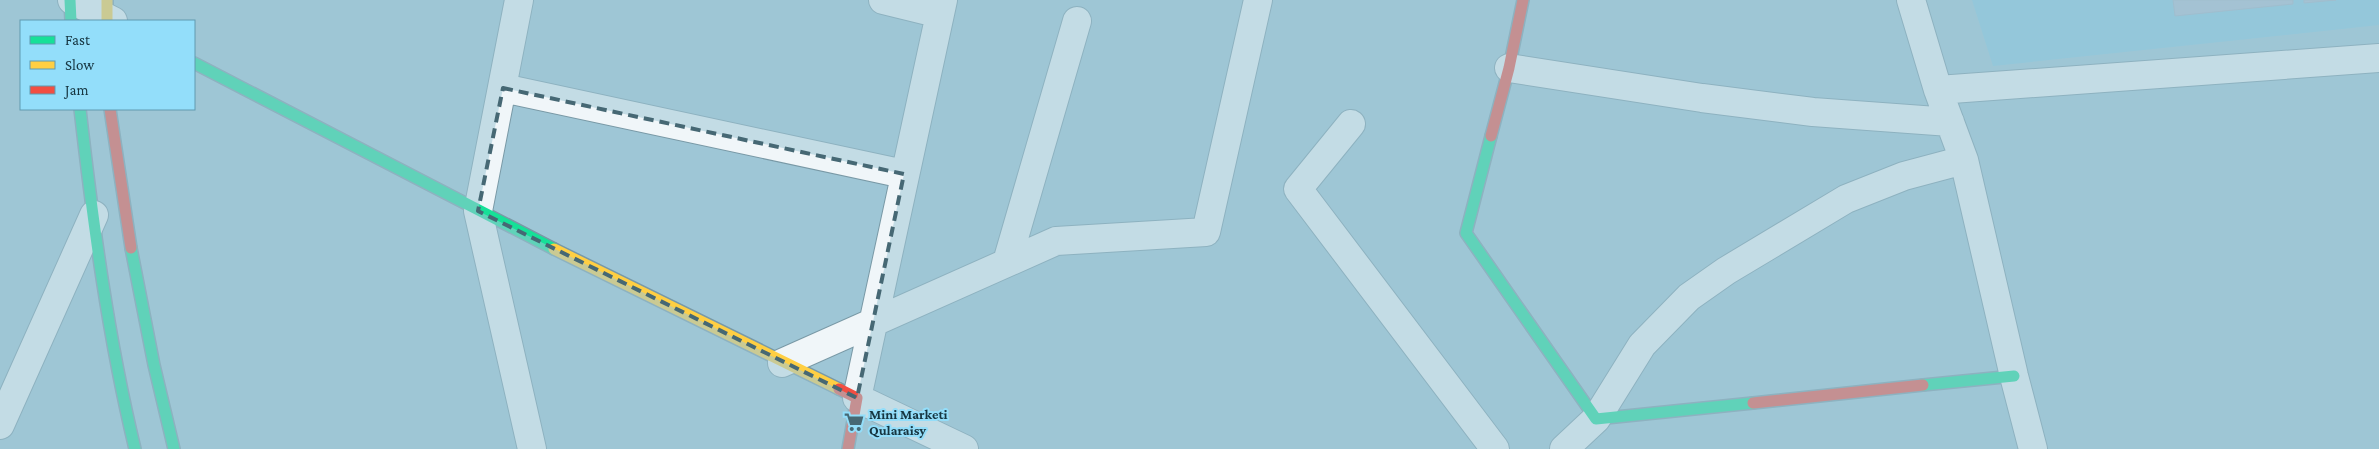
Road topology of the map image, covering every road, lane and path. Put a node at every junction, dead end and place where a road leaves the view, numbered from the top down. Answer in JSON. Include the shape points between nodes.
{"nodes":[{"id":1,"x":71,"y":0,"type":"edge"},
{"id":2,"x":519,"y":0,"type":"edge"},
{"id":3,"x":883,"y":0,"type":"edge"},
{"id":4,"x":1258,"y":0,"type":"edge"},
{"id":5,"x":1523,"y":0,"type":"edge"},
{"id":6,"x":1911,"y":0,"type":"edge"},
{"id":7,"x":941,"y":7,"type":"edge"},
{"id":8,"x":108,"y":15,"type":"edge"},
{"id":9,"x":72,"y":20,"type":"edge"},
{"id":10,"x":1077,"y":21,"type":"dead end"},
{"id":11,"x":2379,"y":58,"type":"edge"},
{"id":12,"x":195,"y":64,"type":"edge"},
{"id":13,"x":1509,"y":68,"type":"junction"},
{"id":14,"x":503,"y":88,"type":"junction"},
{"id":15,"x":1938,"y":90,"type":"junction"},
{"id":16,"x":80,"y":110,"type":"edge"},
{"id":17,"x":110,"y":110,"type":"edge"},
{"id":18,"x":1950,"y":122,"type":"junction"},
{"id":19,"x":1352,"y":124,"type":"dead end"},
{"id":20,"x":1964,"y":160,"type":"junction"},
{"id":21,"x":904,"y":174,"type":"junction"},
{"id":22,"x":108,"y":210,"type":"junction"},
{"id":23,"x":478,"y":212,"type":"junction"},
{"id":24,"x":1007,"y":262,"type":"junction"},
{"id":25,"x":873,"y":323,"type":"junction"},
{"id":26,"x":782,"y":363,"type":"junction"},
{"id":27,"x":2014,"y":376,"type":"junction"},
{"id":28,"x":857,"y":398,"type":"junction"},
{"id":29,"x":1596,"y":419,"type":"junction"},
{"id":30,"x":0,"y":425,"type":"edge"},
{"id":31,"x":134,"y":449,"type":"edge"},
{"id":32,"x":174,"y":449,"type":"edge"},
{"id":33,"x":532,"y":449,"type":"edge"},
{"id":34,"x":848,"y":449,"type":"edge"},
{"id":35,"x":964,"y":449,"type":"edge"},
{"id":36,"x":1495,"y":449,"type":"edge"},
{"id":37,"x":1564,"y":449,"type":"edge"},
{"id":38,"x":2033,"y":449,"type":"edge"}],
"edges":[{"from":1,"to":8,"type":"street"},
{"from":1,"to":9,"type":"street"},
{"from":2,"to":14,"type":"street"},
{"from":3,"to":7,"type":"street"},
{"from":4,"to":24,"type":"street","via":[[1206,232],[1056,241]]},
{"from":5,"to":13,"type":"street"},
{"from":6,"to":15,"type":"street"},
{"from":7,"to":21,"type":"street"},
{"from":10,"to":24,"type":"street"},
{"from":11,"to":15,"type":"street"},
{"from":12,"to":23,"type":"street"},
{"from":13,"to":18,"type":"street","via":[[1739,103]]},
{"from":13,"to":29,"type":"street","via":[[1466,233]]},
{"from":14,"to":21,"type":"street"},
{"from":14,"to":23,"type":"street"},
{"from":15,"to":18,"type":"street"},
{"from":16,"to":22,"type":"street"},
{"from":17,"to":22,"type":"street"},
{"from":18,"to":20,"type":"street"},
{"from":19,"to":36,"type":"street","via":[[1298,189]]},
{"from":20,"to":27,"type":"street"},
{"from":20,"to":29,"type":"street","via":[[1904,176],[1846,199],[1689,297],[1642,345]]},
{"from":21,"to":25,"type":"street"},
{"from":22,"to":30,"type":"street"},
{"from":22,"to":31,"type":"street","via":[[106,307]]},
{"from":22,"to":32,"type":"street","via":[[135,281]]},
{"from":23,"to":26,"type":"street"},
{"from":23,"to":33,"type":"street"},
{"from":24,"to":25,"type":"street"},
{"from":25,"to":26,"type":"street"},
{"from":25,"to":28,"type":"street"},
{"from":26,"to":28,"type":"street"},
{"from":27,"to":29,"type":"street"},
{"from":27,"to":38,"type":"street"},
{"from":28,"to":34,"type":"street"},
{"from":28,"to":35,"type":"street"},
{"from":29,"to":37,"type":"street"}]}
